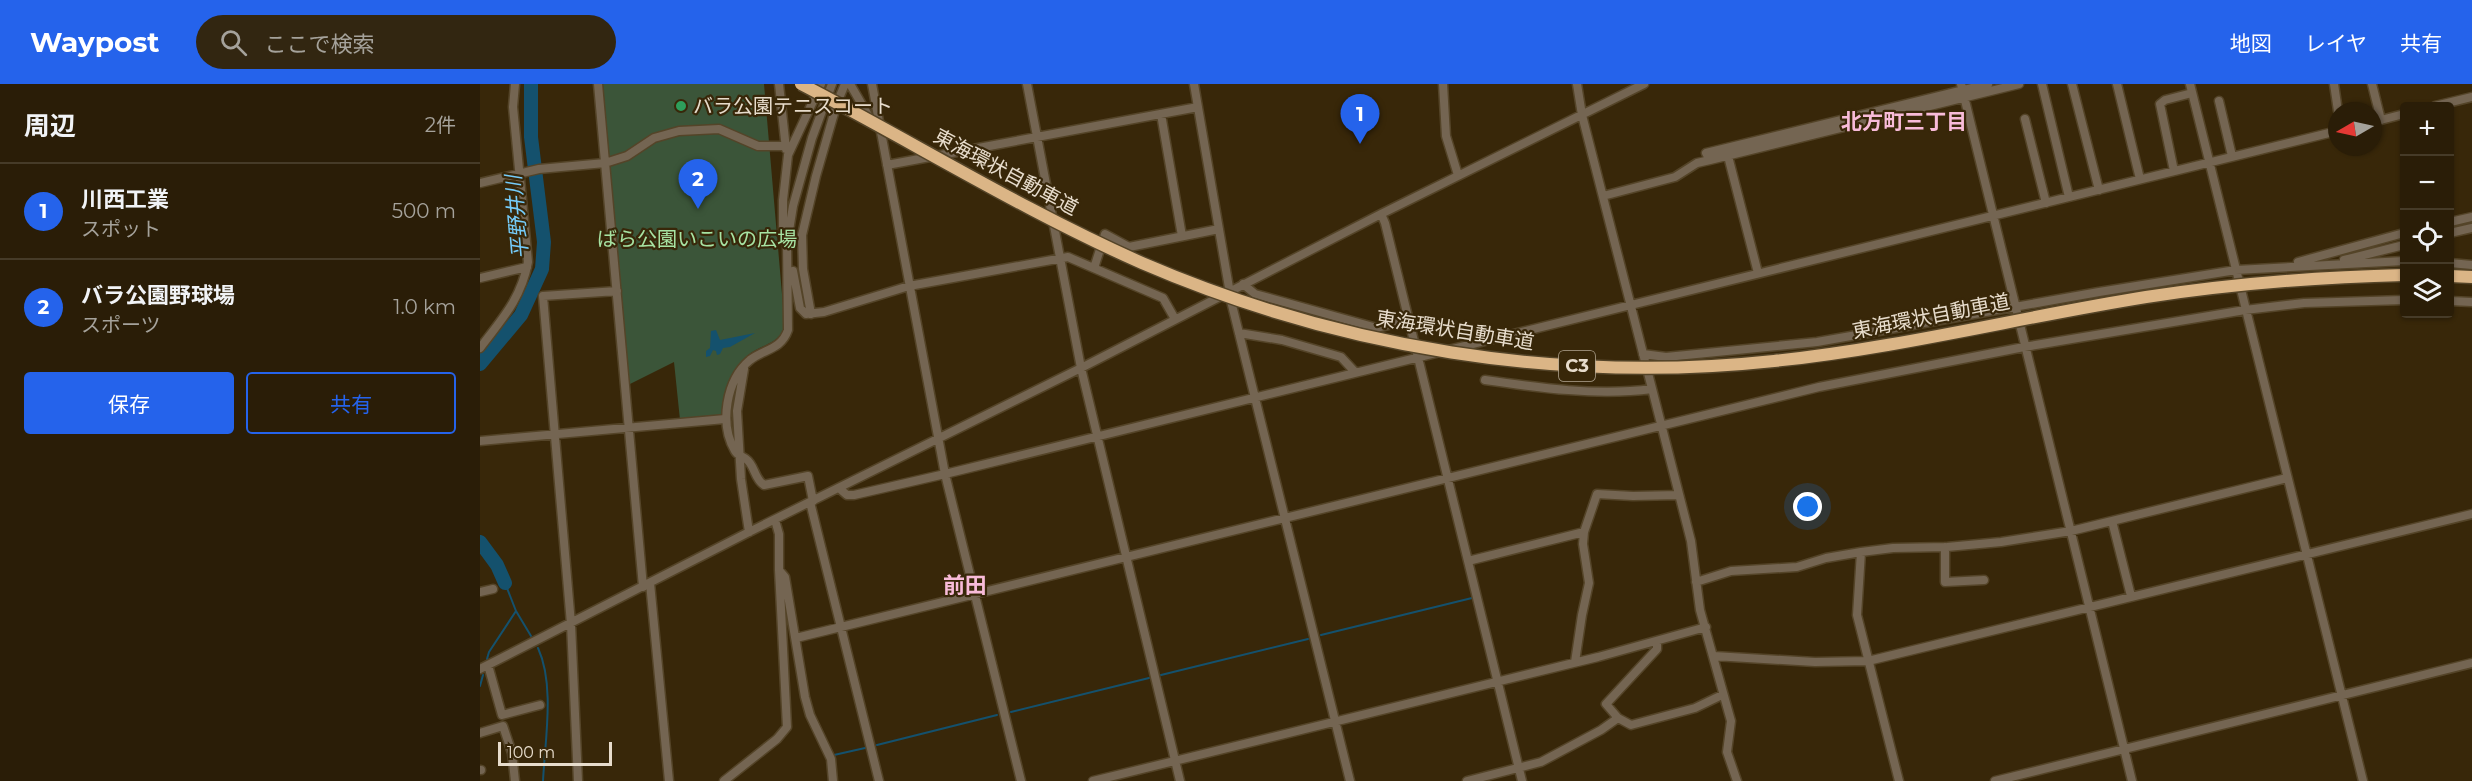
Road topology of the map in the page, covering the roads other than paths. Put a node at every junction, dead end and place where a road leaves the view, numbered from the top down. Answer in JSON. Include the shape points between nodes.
{"nodes":[{"id":1,"x":515,"y":84,"type":"edge"},
{"id":2,"x":598,"y":84,"type":"edge"},
{"id":3,"x":779,"y":84,"type":"edge"},
{"id":4,"x":801,"y":84,"type":"edge"},
{"id":5,"x":821,"y":84,"type":"edge"},
{"id":6,"x":832,"y":84,"type":"edge"},
{"id":7,"x":849,"y":84,"type":"edge"},
{"id":8,"x":872,"y":84,"type":"edge"},
{"id":9,"x":1027,"y":84,"type":"edge"},
{"id":10,"x":1194,"y":84,"type":"edge"},
{"id":11,"x":1443,"y":84,"type":"edge"},
{"id":12,"x":1576,"y":84,"type":"edge"},
{"id":13,"x":1644,"y":84,"type":"edge"},
{"id":14,"x":1988,"y":84,"type":"edge"},
{"id":15,"x":2019,"y":84,"type":"edge"},
{"id":16,"x":2042,"y":84,"type":"edge"},
{"id":17,"x":2072,"y":84,"type":"edge"},
{"id":18,"x":2117,"y":84,"type":"edge"},
{"id":19,"x":2334,"y":84,"type":"edge"},
{"id":20,"x":2372,"y":84,"type":"edge"},
{"id":21,"x":2191,"y":89,"type":"edge"},
{"id":22,"x":1963,"y":91,"type":"edge"},
{"id":23,"x":2472,"y":97,"type":"edge"},
{"id":24,"x":2219,"y":101,"type":"dead end"},
{"id":25,"x":2337,"y":102,"type":"edge"},
{"id":26,"x":2374,"y":102,"type":"edge"},
{"id":27,"x":2451,"y":102,"type":"edge"},
{"id":28,"x":1198,"y":107,"type":"junction"},
{"id":29,"x":1161,"y":114,"type":"junction"},
{"id":30,"x":1582,"y":115,"type":"junction"},
{"id":31,"x":2400,"y":115,"type":"edge"},
{"id":32,"x":2025,"y":119,"type":"dead end"},
{"id":33,"x":2382,"y":120,"type":"edge"},
{"id":34,"x":2328,"y":132,"type":"edge"},
{"id":35,"x":1037,"y":137,"type":"junction"},
{"id":36,"x":883,"y":144,"type":"junction"},
{"id":37,"x":785,"y":146,"type":"junction"},
{"id":38,"x":788,"y":155,"type":"junction"},
{"id":39,"x":1728,"y":156,"type":"junction"},
{"id":40,"x":2232,"y":156,"type":"junction"},
{"id":41,"x":1710,"y":160,"type":"junction"},
{"id":42,"x":2210,"y":162,"type":"junction"},
{"id":43,"x":605,"y":163,"type":"junction"},
{"id":44,"x":887,"y":165,"type":"junction"},
{"id":45,"x":2174,"y":171,"type":"junction"},
{"id":46,"x":521,"y":172,"type":"junction"},
{"id":47,"x":1458,"y":175,"type":"junction"},
{"id":48,"x":2140,"y":179,"type":"junction"},
{"id":49,"x":480,"y":183,"type":"edge"},
{"id":50,"x":2099,"y":190,"type":"junction"},
{"id":51,"x":1602,"y":196,"type":"junction"},
{"id":52,"x":2069,"y":197,"type":"junction"},
{"id":53,"x":2046,"y":203,"type":"junction"},
{"id":54,"x":1381,"y":214,"type":"junction"},
{"id":55,"x":1994,"y":216,"type":"junction"},
{"id":56,"x":2472,"y":217,"type":"edge"},
{"id":57,"x":2454,"y":221,"type":"edge"},
{"id":58,"x":2472,"y":228,"type":"edge"},
{"id":59,"x":1219,"y":230,"type":"junction"},
{"id":60,"x":2454,"y":232,"type":"edge"},
{"id":61,"x":2400,"y":234,"type":"edge"},
{"id":62,"x":1182,"y":236,"type":"junction"},
{"id":63,"x":787,"y":243,"type":"junction"},
{"id":64,"x":2400,"y":246,"type":"edge"},
{"id":65,"x":787,"y":254,"type":"junction"},
{"id":66,"x":1060,"y":259,"type":"junction"},
{"id":67,"x":2400,"y":261,"type":"edge"},
{"id":68,"x":2454,"y":263,"type":"edge"},
{"id":69,"x":2326,"y":264,"type":"junction"},
{"id":70,"x":2472,"y":265,"type":"edge"},
{"id":71,"x":527,"y":267,"type":"junction"},
{"id":72,"x":2277,"y":267,"type":"junction"},
{"id":73,"x":1095,"y":268,"type":"junction"},
{"id":74,"x":2236,"y":270,"type":"junction"},
{"id":75,"x":1758,"y":273,"type":"junction"},
{"id":76,"x":2400,"y":275,"type":"edge"},
{"id":77,"x":2454,"y":276,"type":"edge"},
{"id":78,"x":2472,"y":277,"type":"edge"},
{"id":79,"x":480,"y":278,"type":"edge"},
{"id":80,"x":1243,"y":284,"type":"junction"},
{"id":81,"x":909,"y":286,"type":"junction"},
{"id":82,"x":617,"y":291,"type":"junction"},
{"id":83,"x":1230,"y":291,"type":"junction"},
{"id":84,"x":2400,"y":300,"type":"edge"},
{"id":85,"x":2454,"y":301,"type":"edge"},
{"id":86,"x":2472,"y":302,"type":"edge"},
{"id":87,"x":1631,"y":304,"type":"junction"},
{"id":88,"x":2015,"y":308,"type":"junction"},
{"id":89,"x":2245,"y":310,"type":"junction"},
{"id":90,"x":811,"y":314,"type":"junction"},
{"id":91,"x":1175,"y":319,"type":"junction"},
{"id":92,"x":1408,"y":320,"type":"junction"},
{"id":93,"x":1239,"y":333,"type":"junction"},
{"id":94,"x":2024,"y":347,"type":"junction"},
{"id":95,"x":480,"y":348,"type":"edge"},
{"id":96,"x":1643,"y":354,"type":"junction"},
{"id":97,"x":1417,"y":356,"type":"junction"},
{"id":98,"x":745,"y":367,"type":"junction"},
{"id":99,"x":1081,"y":368,"type":"junction"},
{"id":100,"x":1355,"y":372,"type":"junction"},
{"id":101,"x":1485,"y":380,"type":"dead end"},
{"id":102,"x":1652,"y":389,"type":"junction"},
{"id":103,"x":1255,"y":396,"type":"junction"},
{"id":104,"x":725,"y":419,"type":"junction"},
{"id":105,"x":1662,"y":426,"type":"junction"},
{"id":106,"x":629,"y":428,"type":"junction"},
{"id":107,"x":555,"y":434,"type":"junction"},
{"id":108,"x":1097,"y":436,"type":"junction"},
{"id":109,"x":939,"y":439,"type":"junction"},
{"id":110,"x":480,"y":441,"type":"edge"},
{"id":111,"x":740,"y":456,"type":"junction"},
{"id":112,"x":945,"y":474,"type":"junction"},
{"id":113,"x":2287,"y":478,"type":"junction"},
{"id":114,"x":1447,"y":479,"type":"junction"},
{"id":115,"x":840,"y":489,"type":"junction"},
{"id":116,"x":1679,"y":495,"type":"junction"},
{"id":117,"x":812,"y":502,"type":"junction"},
{"id":118,"x":2472,"y":514,"type":"edge"},
{"id":119,"x":1285,"y":518,"type":"junction"},
{"id":120,"x":775,"y":520,"type":"junction"},
{"id":121,"x":2112,"y":521,"type":"junction"},
{"id":122,"x":2071,"y":531,"type":"junction"},
{"id":123,"x":749,"y":532,"type":"junction"},
{"id":124,"x":1584,"y":532,"type":"junction"},
{"id":125,"x":1945,"y":547,"type":"junction"},
{"id":126,"x":1861,"y":552,"type":"junction"},
{"id":127,"x":2305,"y":554,"type":"junction"},
{"id":128,"x":1126,"y":558,"type":"junction"},
{"id":129,"x":1468,"y":561,"type":"junction"},
{"id":130,"x":779,"y":570,"type":"junction"},
{"id":131,"x":1984,"y":580,"type":"dead end"},
{"id":132,"x":1696,"y":582,"type":"junction"},
{"id":133,"x":647,"y":585,"type":"junction"},
{"id":134,"x":493,"y":589,"type":"dead end"},
{"id":135,"x":480,"y":592,"type":"edge"},
{"id":136,"x":975,"y":594,"type":"junction"},
{"id":137,"x":2131,"y":596,"type":"junction"},
{"id":138,"x":2089,"y":606,"type":"junction"},
{"id":139,"x":571,"y":624,"type":"junction"},
{"id":140,"x":842,"y":627,"type":"junction"},
{"id":141,"x":1706,"y":627,"type":"junction"},
{"id":142,"x":796,"y":638,"type":"junction"},
{"id":143,"x":1657,"y":642,"type":"junction"},
{"id":144,"x":1713,"y":656,"type":"junction"},
{"id":145,"x":1868,"y":661,"type":"junction"},
{"id":146,"x":1575,"y":662,"type":"junction"},
{"id":147,"x":2472,"y":663,"type":"edge"},
{"id":148,"x":484,"y":667,"type":"edge"},
{"id":149,"x":1499,"y":681,"type":"junction"},
{"id":150,"x":1722,"y":695,"type":"junction"},
{"id":151,"x":2342,"y":696,"type":"junction"},
{"id":152,"x":540,"y":705,"type":"dead end"},
{"id":153,"x":502,"y":715,"type":"junction"},
{"id":154,"x":1618,"y":718,"type":"junction"},
{"id":155,"x":1335,"y":720,"type":"junction"},
{"id":156,"x":503,"y":726,"type":"junction"},
{"id":157,"x":480,"y":733,"type":"edge"},
{"id":158,"x":2124,"y":749,"type":"junction"},
{"id":159,"x":1175,"y":760,"type":"junction"},
{"id":160,"x":1519,"y":768,"type":"junction"},
{"id":161,"x":515,"y":781,"type":"edge"},
{"id":162,"x":578,"y":781,"type":"edge"},
{"id":163,"x":669,"y":781,"type":"edge"},
{"id":164,"x":724,"y":781,"type":"edge"},
{"id":165,"x":833,"y":781,"type":"edge"},
{"id":166,"x":879,"y":781,"type":"edge"},
{"id":167,"x":1021,"y":781,"type":"edge"},
{"id":168,"x":1093,"y":781,"type":"edge"},
{"id":169,"x":1180,"y":781,"type":"edge"},
{"id":170,"x":1350,"y":781,"type":"edge"},
{"id":171,"x":1467,"y":781,"type":"edge"},
{"id":172,"x":1522,"y":781,"type":"edge"},
{"id":173,"x":1737,"y":781,"type":"edge"},
{"id":174,"x":1899,"y":781,"type":"edge"},
{"id":175,"x":1995,"y":781,"type":"edge"},
{"id":176,"x":2132,"y":781,"type":"edge"},
{"id":177,"x":2363,"y":781,"type":"edge"}],
"edges":[{"from":1,"to":46,"type":"street","via":[[513,107]]},
{"from":2,"to":43,"type":"street"},
{"from":3,"to":37,"type":"street"},
{"from":4,"to":76,"type":"highway","name":"東海環状自動車道","number":"C3","bridge":true,"via":[[1063,225],[1216,292],[1286,315],[1420,347],[1481,357],[1621,368],[1770,362],[2234,285]]},
{"from":5,"to":38,"type":"street"},
{"from":6,"to":63,"type":"street","via":[[812,138]]},
{"from":7,"to":36,"type":"street"},
{"from":7,"to":90,"type":"street","via":[[837,104],[802,235]]},
{"from":8,"to":36,"type":"street"},
{"from":9,"to":35,"type":"street"},
{"from":10,"to":28,"type":"street"},
{"from":11,"to":47,"type":"street","via":[[1446,136]]},
{"from":12,"to":30,"type":"street"},
{"from":13,"to":30,"type":"street"},
{"from":14,"to":22,"type":"street"},
{"from":15,"to":22,"type":"street"},
{"from":16,"to":52,"type":"street"},
{"from":17,"to":50,"type":"street"},
{"from":18,"to":48,"type":"street"},
{"from":19,"to":25,"type":"street"},
{"from":20,"to":26,"type":"street"},
{"from":21,"to":42,"type":"street"},
{"from":21,"to":45,"type":"street","via":[[2160,104]]},
{"from":22,"to":39,"type":"street"},
{"from":22,"to":41,"type":"street","via":[[1706,153]]},
{"from":22,"to":55,"type":"street"},
{"from":23,"to":27,"type":"street"},
{"from":24,"to":40,"type":"street"},
{"from":28,"to":29,"type":"street"},
{"from":28,"to":59,"type":"street"},
{"from":29,"to":35,"type":"street"},
{"from":29,"to":62,"type":"street"},
{"from":30,"to":47,"type":"street"},
{"from":30,"to":51,"type":"street"},
{"from":31,"to":33,"type":"street"},
{"from":32,"to":53,"type":"street"},
{"from":34,"to":40,"type":"street"},
{"from":35,"to":44,"type":"street"},
{"from":35,"to":66,"type":"street"},
{"from":36,"to":44,"type":"street"},
{"from":37,"to":38,"type":"street"},
{"from":37,"to":43,"type":"street","via":[[758,146],[719,129],[704,128],[654,138],[627,156]]},
{"from":38,"to":63,"type":"street","via":[[783,220]]},
{"from":39,"to":41,"type":"street"},
{"from":39,"to":75,"type":"street"},
{"from":40,"to":42,"type":"street"},
{"from":41,"to":51,"type":"street","via":[[1675,177]]},
{"from":42,"to":45,"type":"street"},
{"from":42,"to":74,"type":"street"},
{"from":43,"to":46,"type":"street"},
{"from":43,"to":82,"type":"street"},
{"from":44,"to":81,"type":"street"},
{"from":45,"to":48,"type":"street"},
{"from":46,"to":49,"type":"street"},
{"from":46,"to":71,"type":"street"},
{"from":47,"to":54,"type":"street"},
{"from":48,"to":50,"type":"street"},
{"from":50,"to":52,"type":"street"},
{"from":51,"to":87,"type":"street"},
{"from":52,"to":53,"type":"street"},
{"from":53,"to":55,"type":"street"},
{"from":54,"to":80,"type":"street"},
{"from":54,"to":92,"type":"street"},
{"from":55,"to":75,"type":"street"},
{"from":55,"to":88,"type":"street"},
{"from":56,"to":57,"type":"street"},
{"from":58,"to":60,"type":"street"},
{"from":59,"to":62,"type":"street"},
{"from":59,"to":83,"type":"street"},
{"from":61,"to":72,"type":"street"},
{"from":62,"to":73,"type":"street","via":[[1129,247],[1105,234]]},
{"from":63,"to":65,"type":"street"},
{"from":64,"to":69,"type":"street"},
{"from":65,"to":90,"type":"street","via":[[800,308]]},
{"from":65,"to":98,"type":"street","via":[[785,339]]},
{"from":66,"to":73,"type":"street","via":[[1068,256]]},
{"from":66,"to":81,"type":"street"},
{"from":66,"to":99,"type":"street"},
{"from":67,"to":69,"type":"street"},
{"from":68,"to":70,"type":"street"},
{"from":69,"to":72,"type":"street"},
{"from":71,"to":79,"type":"street"},
{"from":71,"to":95,"type":"street","via":[[518,297]]},
{"from":72,"to":74,"type":"street"},
{"from":73,"to":91,"type":"street","via":[[1163,298]]},
{"from":74,"to":88,"type":"street"},
{"from":74,"to":89,"type":"street"},
{"from":75,"to":87,"type":"street"},
{"from":77,"to":78,"type":"highway"},
{"from":80,"to":83,"type":"street"},
{"from":80,"to":92,"type":"street","via":[[1255,294],[1377,328]]},
{"from":81,"to":90,"type":"street"},
{"from":81,"to":109,"type":"street"},
{"from":82,"to":106,"type":"street"},
{"from":82,"to":107,"type":"street","via":[[543,296]]},
{"from":83,"to":91,"type":"street"},
{"from":83,"to":93,"type":"street"},
{"from":84,"to":89,"type":"street","via":[[2304,303]]},
{"from":85,"to":86,"type":"street"},
{"from":87,"to":96,"type":"street"},
{"from":87,"to":97,"type":"street"},
{"from":88,"to":94,"type":"street"},
{"from":88,"to":96,"type":"street","via":[[1817,342],[1666,357]]},
{"from":89,"to":94,"type":"street"},
{"from":89,"to":113,"type":"street"},
{"from":91,"to":99,"type":"street"},
{"from":92,"to":97,"type":"street"},
{"from":93,"to":100,"type":"street","via":[[1282,340],[1341,357]]},
{"from":93,"to":103,"type":"street"},
{"from":94,"to":105,"type":"street","via":[[1819,387]]},
{"from":94,"to":122,"type":"street"},
{"from":96,"to":102,"type":"street"},
{"from":97,"to":100,"type":"street"},
{"from":97,"to":114,"type":"street"},
{"from":98,"to":104,"type":"street","via":[[734,380]]},
{"from":98,"to":111,"type":"street","via":[[736,411]]},
{"from":99,"to":108,"type":"street"},
{"from":99,"to":109,"type":"street"},
{"from":100,"to":103,"type":"street"},
{"from":101,"to":102,"type":"street","via":[[1551,389]]},
{"from":102,"to":105,"type":"street"},
{"from":103,"to":108,"type":"street"},
{"from":103,"to":119,"type":"street"},
{"from":104,"to":106,"type":"street"},
{"from":104,"to":111,"type":"street"},
{"from":105,"to":114,"type":"street"},
{"from":105,"to":116,"type":"street"},
{"from":106,"to":107,"type":"street"},
{"from":106,"to":133,"type":"street"},
{"from":107,"to":110,"type":"street"},
{"from":107,"to":139,"type":"street"},
{"from":108,"to":112,"type":"street"},
{"from":108,"to":128,"type":"street"},
{"from":109,"to":112,"type":"street"},
{"from":109,"to":115,"type":"street"},
{"from":111,"to":117,"type":"street","via":[[747,459],[764,485],[808,477]]},
{"from":111,"to":123,"type":"street"},
{"from":112,"to":115,"type":"street","via":[[854,495]]},
{"from":112,"to":136,"type":"street"},
{"from":113,"to":121,"type":"street"},
{"from":113,"to":127,"type":"street"},
{"from":114,"to":119,"type":"street"},
{"from":114,"to":129,"type":"street"},
{"from":115,"to":117,"type":"street"},
{"from":116,"to":124,"type":"street","via":[[1597,494]]},
{"from":116,"to":132,"type":"street"},
{"from":117,"to":120,"type":"street"},
{"from":117,"to":140,"type":"street"},
{"from":118,"to":127,"type":"street"},
{"from":119,"to":128,"type":"street"},
{"from":119,"to":155,"type":"street"},
{"from":120,"to":123,"type":"street"},
{"from":120,"to":130,"type":"street"},
{"from":121,"to":122,"type":"street"},
{"from":121,"to":137,"type":"street"},
{"from":122,"to":125,"type":"street"},
{"from":122,"to":138,"type":"street"},
{"from":123,"to":133,"type":"street"},
{"from":124,"to":129,"type":"street"},
{"from":124,"to":146,"type":"street","via":[[1589,583]]},
{"from":125,"to":126,"type":"street"},
{"from":125,"to":131,"type":"street","via":[[1945,582]]},
{"from":126,"to":132,"type":"street","via":[[1797,567],[1731,571]]},
{"from":126,"to":145,"type":"street","via":[[1857,615]]},
{"from":127,"to":137,"type":"street"},
{"from":127,"to":151,"type":"street"},
{"from":128,"to":136,"type":"street"},
{"from":128,"to":159,"type":"street"},
{"from":129,"to":149,"type":"street"},
{"from":130,"to":142,"type":"street","via":[[785,577]]},
{"from":130,"to":164,"type":"street","via":[[787,727]]},
{"from":132,"to":141,"type":"street"},
{"from":133,"to":139,"type":"street"},
{"from":133,"to":163,"type":"street"},
{"from":134,"to":135,"type":"street"},
{"from":136,"to":140,"type":"street"},
{"from":136,"to":167,"type":"street"},
{"from":137,"to":138,"type":"street"},
{"from":138,"to":145,"type":"street"},
{"from":138,"to":158,"type":"street"},
{"from":139,"to":148,"type":"street"},
{"from":139,"to":162,"type":"street"},
{"from":140,"to":142,"type":"street"},
{"from":140,"to":166,"type":"street"},
{"from":141,"to":143,"type":"street"},
{"from":141,"to":144,"type":"street"},
{"from":142,"to":165,"type":"street","via":[[805,697],[831,759]]},
{"from":143,"to":146,"type":"street"},
{"from":143,"to":154,"type":"street","via":[[1657,648],[1606,704]]},
{"from":144,"to":145,"type":"street"},
{"from":144,"to":150,"type":"street"},
{"from":145,"to":174,"type":"street"},
{"from":146,"to":149,"type":"street"},
{"from":147,"to":151,"type":"street"},
{"from":148,"to":153,"type":"street"},
{"from":149,"to":155,"type":"street"},
{"from":149,"to":160,"type":"street"},
{"from":150,"to":154,"type":"street","via":[[1695,708],[1631,726]]},
{"from":150,"to":173,"type":"street","via":[[1731,721],[1727,752]]},
{"from":151,"to":158,"type":"street"},
{"from":151,"to":177,"type":"street"},
{"from":152,"to":153,"type":"street"},
{"from":153,"to":156,"type":"street"},
{"from":154,"to":160,"type":"street","via":[[1541,762]]},
{"from":155,"to":159,"type":"street"},
{"from":155,"to":170,"type":"street"},
{"from":156,"to":157,"type":"street"},
{"from":156,"to":161,"type":"street","via":[[512,753]]},
{"from":158,"to":175,"type":"street"},
{"from":158,"to":176,"type":"street"},
{"from":159,"to":168,"type":"street"},
{"from":159,"to":169,"type":"street"},
{"from":160,"to":171,"type":"street"},
{"from":160,"to":172,"type":"street"}]}
